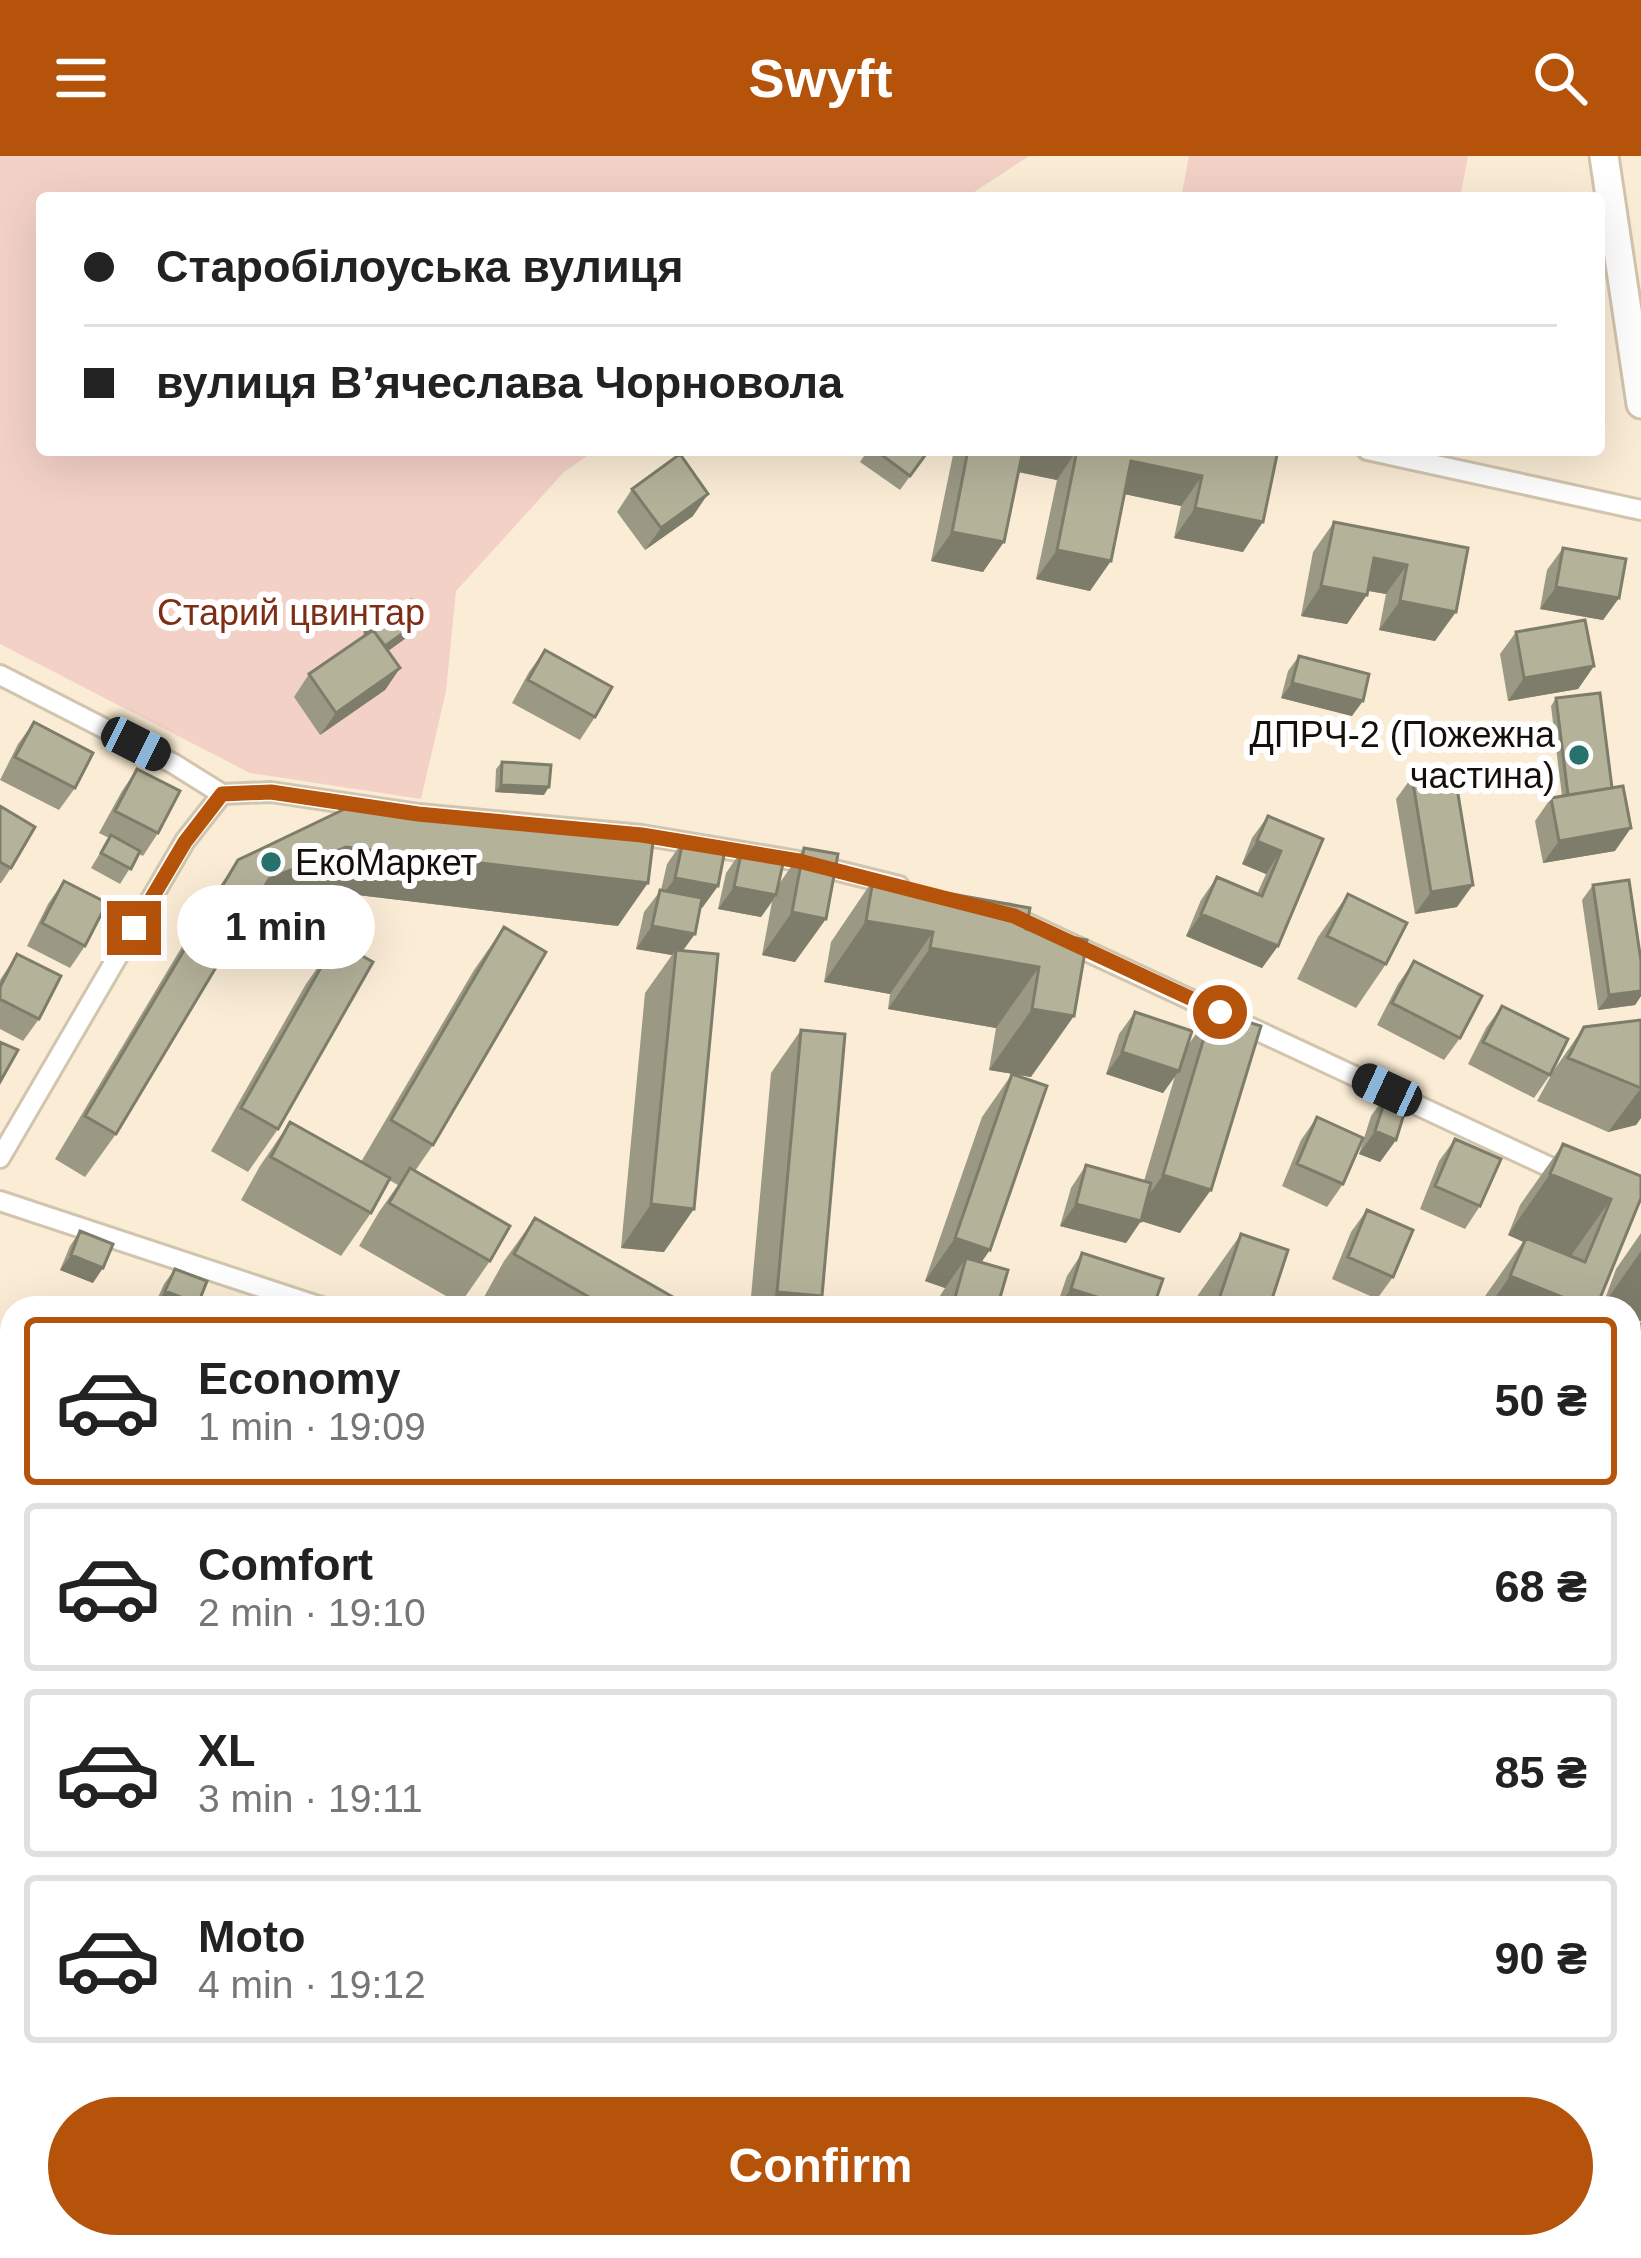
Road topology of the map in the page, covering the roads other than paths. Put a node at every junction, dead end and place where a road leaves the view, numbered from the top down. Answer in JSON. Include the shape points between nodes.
{"nodes":[{"id":1,"x":1604,"y":156,"type":"edge"},
{"id":2,"x":1641,"y":404,"type":"edge"},
{"id":3,"x":1394,"y":456,"type":"edge"},
{"id":4,"x":1641,"y":511,"type":"edge"},
{"id":5,"x":0,"y":675,"type":"edge"},
{"id":6,"x":222,"y":794,"type":"junction"},
{"id":7,"x":928,"y":894,"type":"edge"},
{"id":8,"x":992,"y":910,"type":"edge"},
{"id":9,"x":0,"y":1159,"type":"edge"},
{"id":10,"x":1594,"y":1187,"type":"edge"},
{"id":11,"x":0,"y":1201,"type":"edge"},
{"id":12,"x":288,"y":1296,"type":"edge"}],
"edges":[{"from":1,"to":2,"type":"street"},
{"from":3,"to":4,"type":"street"},
{"from":5,"to":6,"type":"street"},
{"from":6,"to":7,"type":"street","via":[[271,792],[642,835],[799,861]]},
{"from":6,"to":9,"type":"street","via":[[185,842]]},
{"from":8,"to":10,"type":"street"},
{"from":11,"to":12,"type":"street"}]}
